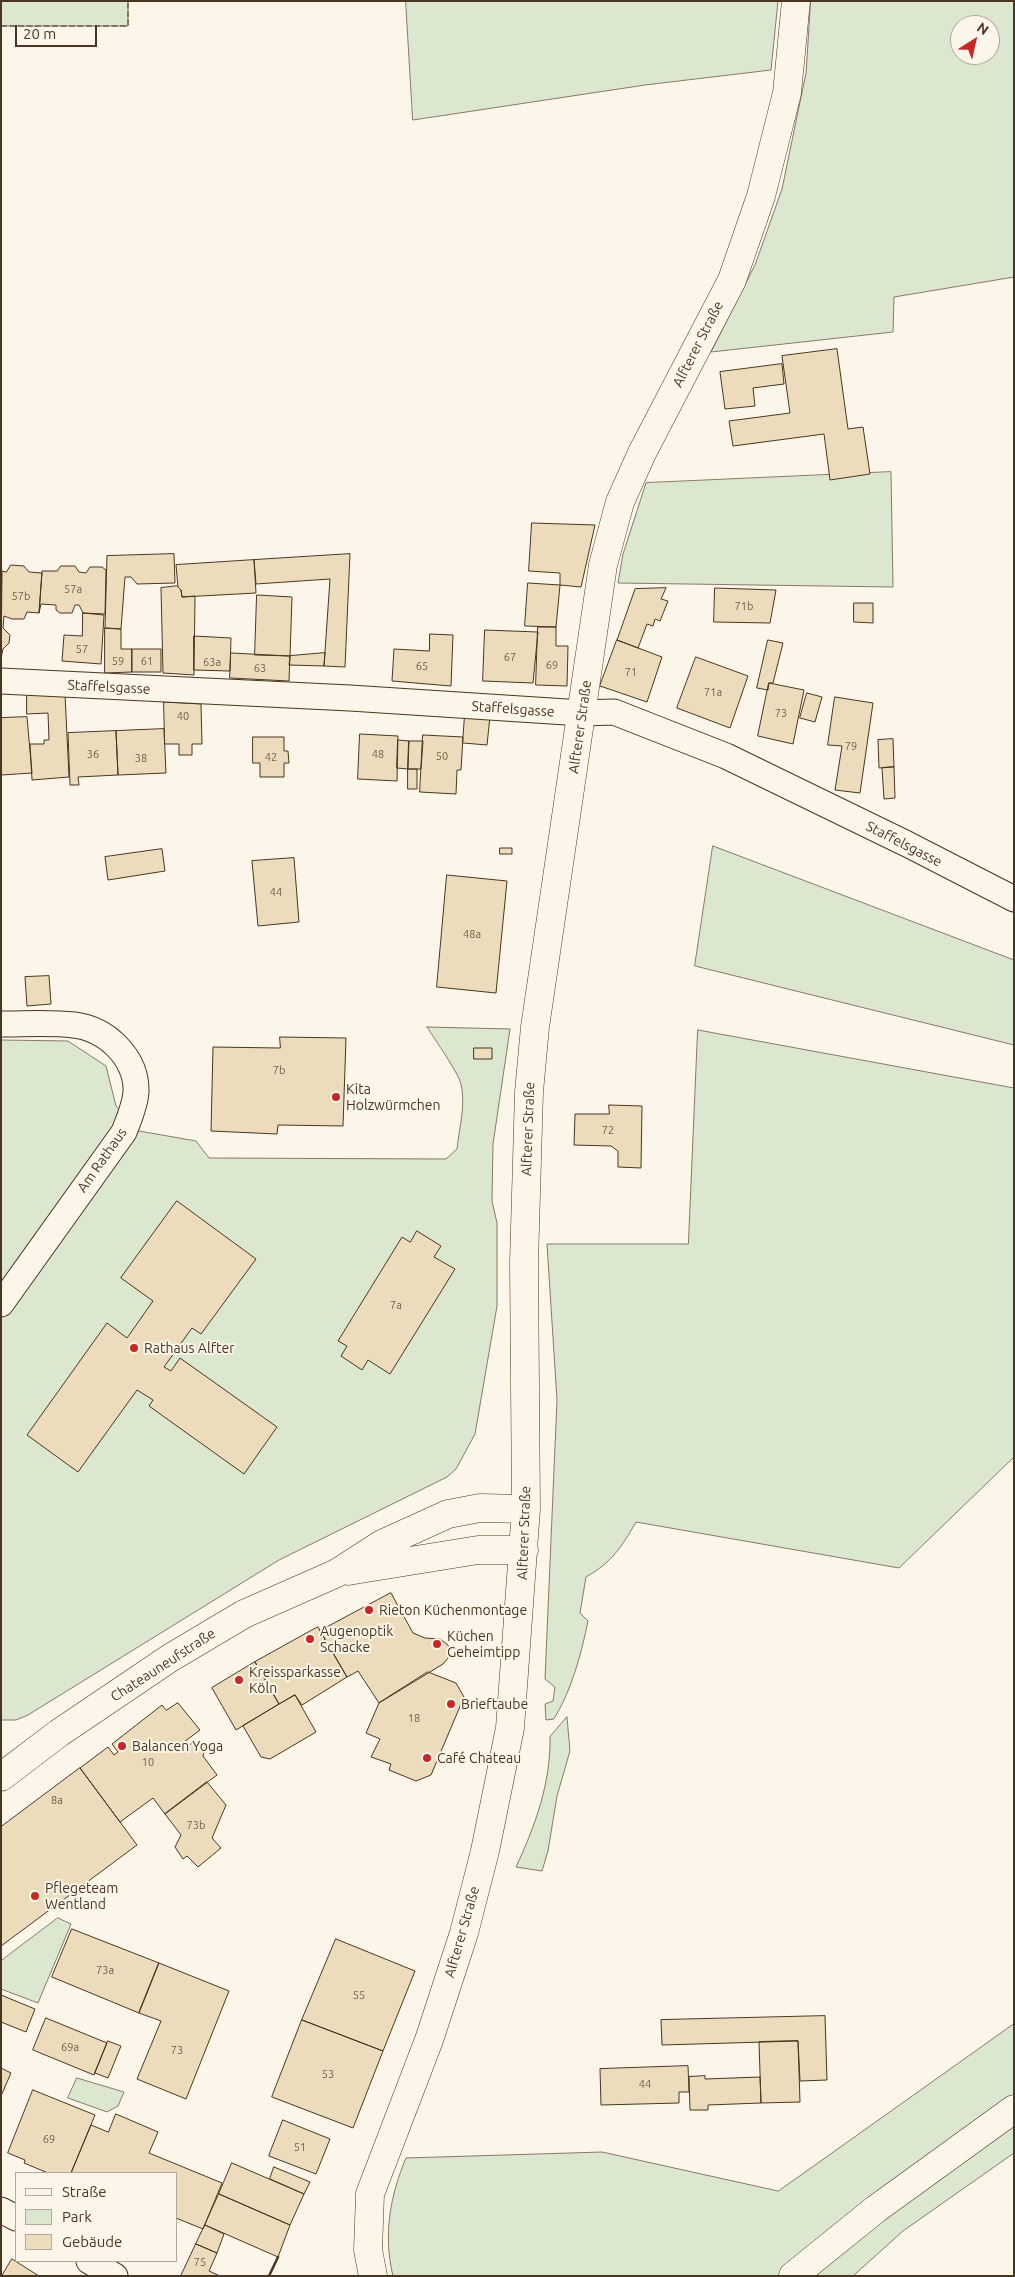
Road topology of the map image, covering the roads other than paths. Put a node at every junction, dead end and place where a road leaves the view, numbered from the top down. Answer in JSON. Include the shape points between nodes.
{"nodes":[{"id":1,"x":796,"y":1,"type":"edge"},
{"id":2,"x":1,"y":681,"type":"edge"},
{"id":3,"x":582,"y":713,"type":"junction"},
{"id":4,"x":1014,"y":900,"type":"edge"},
{"id":5,"x":1,"y":1024,"type":"edge"},
{"id":6,"x":1,"y":1304,"type":"edge"},
{"id":7,"x":526,"y":1509,"type":"junction"},
{"id":8,"x":524,"y":1550,"type":"junction"},
{"id":9,"x":337,"y":1573,"type":"junction"},
{"id":10,"x":1,"y":1777,"type":"edge"},
{"id":11,"x":1014,"y":2109,"type":"edge"},
{"id":12,"x":1,"y":2210,"type":"edge"},
{"id":13,"x":15,"y":2217,"type":"edge"},
{"id":14,"x":91,"y":2262,"type":"edge"},
{"id":15,"x":115,"y":2276,"type":"edge"},
{"id":16,"x":373,"y":2276,"type":"edge"},
{"id":17,"x":793,"y":2276,"type":"edge"}],
"edges":[{"from":1,"to":3,"type":"street","name":"Alfterer Straße","via":[[787,93],[761,196],[742,252],[732,280],[620,502],[603,565]]},
{"from":2,"to":3,"type":"street","name":"Staffelsgasse"},
{"from":3,"to":4,"type":"street","name":"Staffelsgasse","via":[[614,712],[726,756]]},
{"from":3,"to":7,"type":"street","name":"Alfterer Straße","via":[[535,1027],[529,1092],[524,1262]]},
{"from":5,"to":6,"type":"street","name":"Am Rathaus","via":[[75,1025],[103,1034],[125,1057],[133,1073],[136,1092],[133,1111],[124,1132]]},
{"from":7,"to":8,"type":"street","name":"Alfterer Straße"},
{"from":7,"to":9,"type":"street","name":"Chateauneufstraße","via":[[480,1508],[448,1514],[382,1544]]},
{"from":8,"to":9,"type":"street","name":"Chateauneufstraße","via":[[478,1550]]},
{"from":8,"to":16,"type":"street","name":"Alfterer Straße","via":[[510,1728],[485,1851],[464,1933],[429,2040],[370,2194],[368,2250]]},
{"from":9,"to":10,"type":"street","name":"Chateauneufstraße","via":[[244,1614],[170,1658],[59,1733]]},
{"from":11,"to":17,"type":"street","via":[[876,2209]]},
{"from":12,"to":13,"type":"street"},
{"from":14,"to":15,"type":"street"}]}
